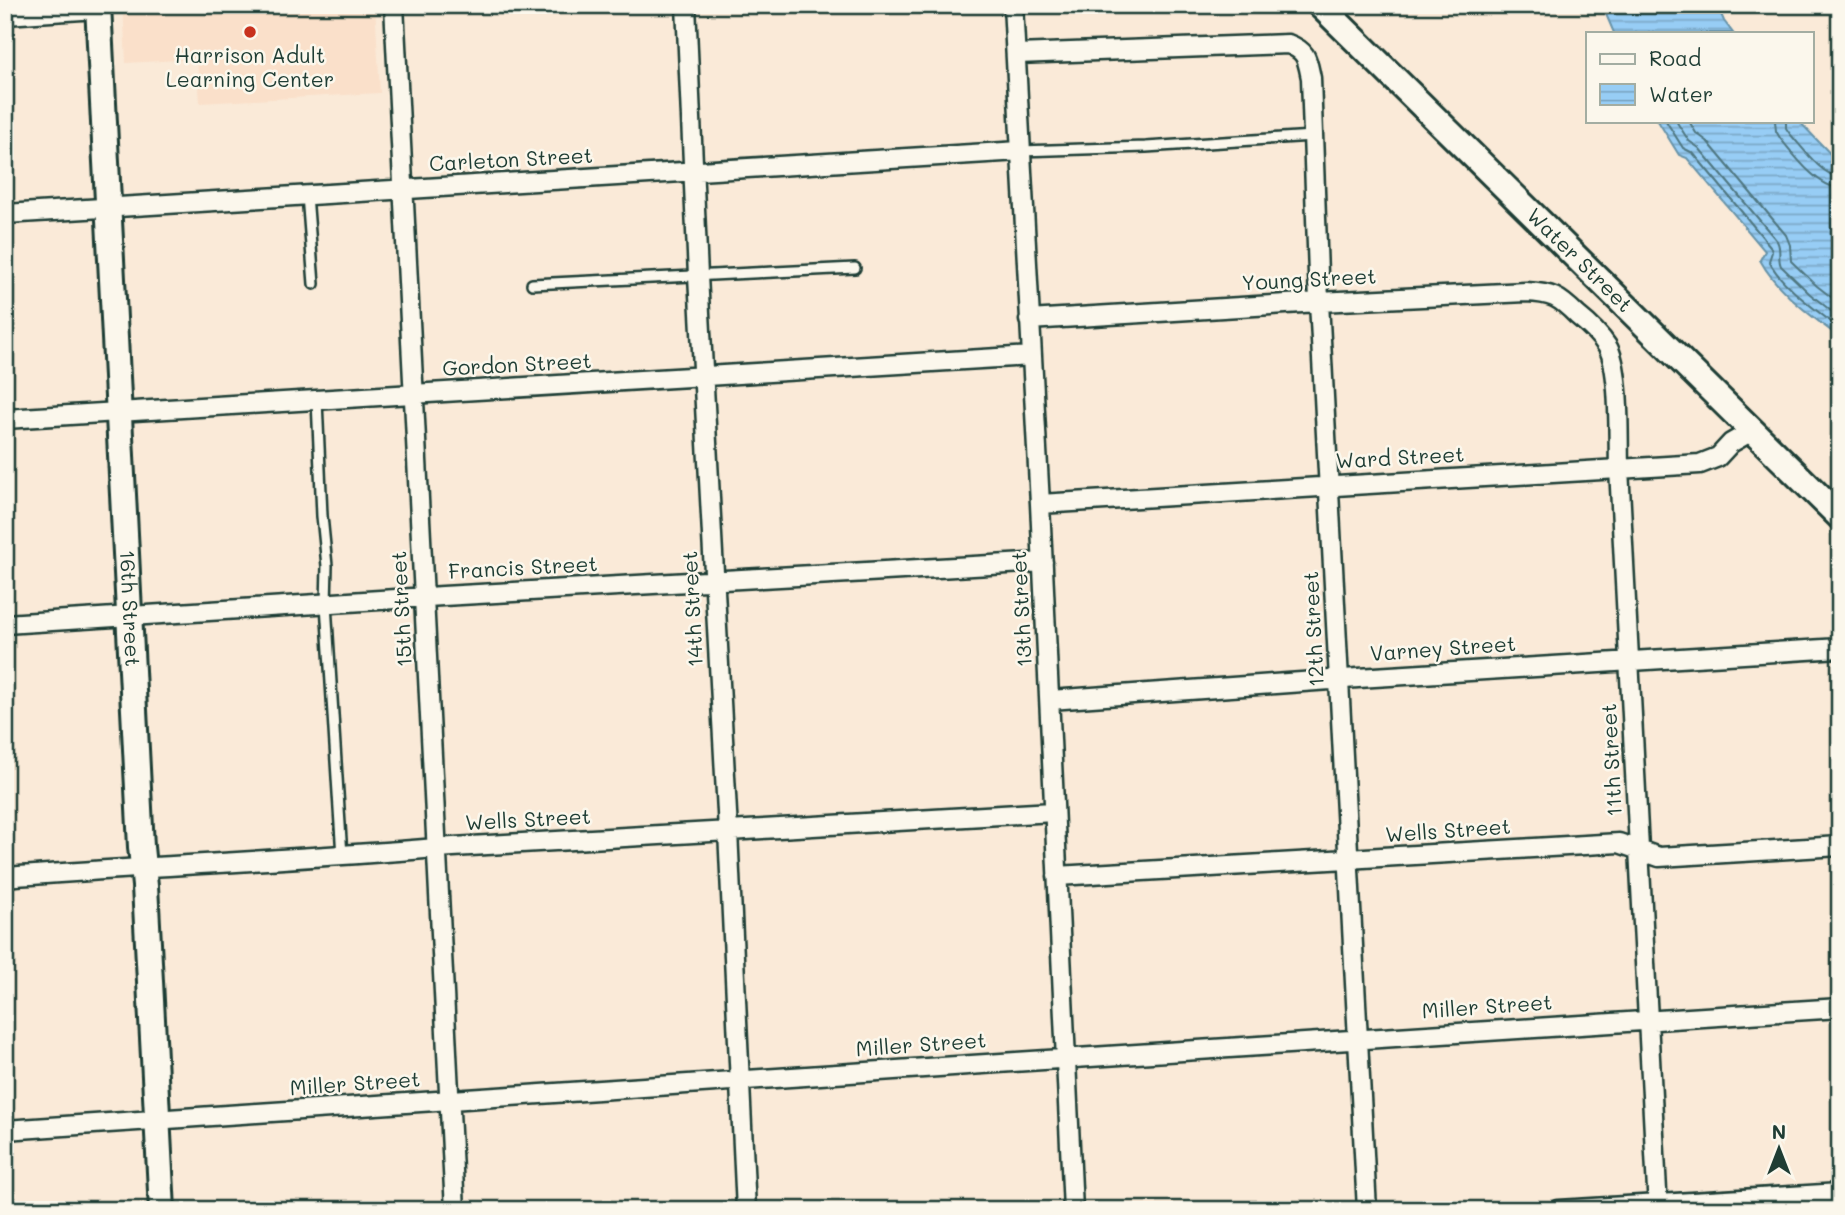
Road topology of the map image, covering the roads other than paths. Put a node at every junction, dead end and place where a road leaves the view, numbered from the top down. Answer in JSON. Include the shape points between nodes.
{"nodes":[{"id":1,"x":394,"y":5,"type":"edge"},
{"id":2,"x":685,"y":5,"type":"edge"},
{"id":3,"x":1013,"y":5,"type":"edge"},
{"id":4,"x":98,"y":7,"type":"edge"},
{"id":5,"x":1329,"y":8,"type":"edge"},
{"id":6,"x":5,"y":15,"type":"edge"},
{"id":7,"x":1017,"y":54,"type":"junction"},
{"id":8,"x":1313,"y":136,"type":"junction"},
{"id":9,"x":1020,"y":151,"type":"junction"},
{"id":10,"x":693,"y":172,"type":"junction"},
{"id":11,"x":403,"y":189,"type":"junction"},
{"id":12,"x":307,"y":195,"type":"junction"},
{"id":13,"x":110,"y":207,"type":"junction"},
{"id":14,"x":5,"y":214,"type":"edge"},
{"id":15,"x":855,"y":268,"type":"dead end"},
{"id":16,"x":698,"y":276,"type":"junction"},
{"id":17,"x":314,"y":284,"type":"dead end"},
{"id":18,"x":532,"y":284,"type":"dead end"},
{"id":19,"x":1319,"y":302,"type":"junction"},
{"id":20,"x":1582,"y":319,"type":"joint"},
{"id":21,"x":1029,"y":320,"type":"junction"},
{"id":22,"x":1031,"y":356,"type":"junction"},
{"id":23,"x":704,"y":376,"type":"junction"},
{"id":24,"x":413,"y":394,"type":"junction"},
{"id":25,"x":317,"y":400,"type":"junction"},
{"id":26,"x":119,"y":411,"type":"junction"},
{"id":27,"x":5,"y":419,"type":"edge"},
{"id":28,"x":1752,"y":431,"type":"junction"},
{"id":29,"x":1619,"y":468,"type":"junction"},
{"id":30,"x":1329,"y":485,"type":"junction"},
{"id":31,"x":1040,"y":504,"type":"junction"},
{"id":32,"x":1840,"y":517,"type":"edge"},
{"id":33,"x":1043,"y":562,"type":"junction"},
{"id":34,"x":713,"y":580,"type":"junction"},
{"id":35,"x":424,"y":597,"type":"junction"},
{"id":36,"x":326,"y":604,"type":"junction"},
{"id":37,"x":131,"y":616,"type":"junction"},
{"id":38,"x":5,"y":624,"type":"edge"},
{"id":39,"x":1840,"y":648,"type":"edge"},
{"id":40,"x":1630,"y":660,"type":"junction"},
{"id":41,"x":1339,"y":679,"type":"junction"},
{"id":42,"x":1050,"y":700,"type":"junction"},
{"id":43,"x":1054,"y":812,"type":"junction"},
{"id":44,"x":728,"y":831,"type":"junction"},
{"id":45,"x":1840,"y":846,"type":"edge"},
{"id":46,"x":436,"y":848,"type":"junction"},
{"id":47,"x":1639,"y":849,"type":"junction"},
{"id":48,"x":342,"y":856,"type":"junction"},
{"id":49,"x":1348,"y":860,"type":"junction"},
{"id":50,"x":144,"y":867,"type":"junction"},
{"id":51,"x":1057,"y":876,"type":"junction"},
{"id":52,"x":5,"y":877,"type":"edge"},
{"id":53,"x":1840,"y":1008,"type":"edge"},
{"id":54,"x":1648,"y":1020,"type":"junction"},
{"id":55,"x":1357,"y":1038,"type":"junction"},
{"id":56,"x":1066,"y":1057,"type":"junction"},
{"id":57,"x":740,"y":1080,"type":"junction"},
{"id":58,"x":450,"y":1101,"type":"junction"},
{"id":59,"x":157,"y":1120,"type":"junction"},
{"id":60,"x":5,"y":1130,"type":"edge"},
{"id":61,"x":1840,"y":1193,"type":"edge"},
{"id":62,"x":1658,"y":1207,"type":"edge"},
{"id":63,"x":162,"y":1210,"type":"edge"},
{"id":64,"x":455,"y":1210,"type":"edge"},
{"id":65,"x":746,"y":1210,"type":"edge"},
{"id":66,"x":1073,"y":1210,"type":"edge"},
{"id":67,"x":1367,"y":1210,"type":"edge"},
{"id":68,"x":1559,"y":1210,"type":"edge"}],
"edges":[{"from":1,"to":11,"type":"street","name":"15th Street"},
{"from":2,"to":10,"type":"street","name":"14th Street"},
{"from":3,"to":7,"type":"street","name":"13th Street"},
{"from":4,"to":6,"type":"street"},
{"from":4,"to":13,"type":"street","name":"16th Street"},
{"from":5,"to":28,"type":"street","name":"Water Street"},
{"from":7,"to":8,"type":"street","name":"12th Street","via":[[1288,44],[1300,48],[1307,61]]},
{"from":7,"to":9,"type":"street","name":"13th Street"},
{"from":8,"to":9,"type":"lane"},
{"from":8,"to":19,"type":"street","name":"12th Street"},
{"from":9,"to":10,"type":"street","name":"Carleton Street"},
{"from":9,"to":21,"type":"street","name":"13th Street"},
{"from":10,"to":11,"type":"street","name":"Carleton Street"},
{"from":10,"to":16,"type":"street","name":"14th Street"},
{"from":11,"to":12,"type":"street","name":"Carleton Street"},
{"from":11,"to":24,"type":"street","name":"15th Street"},
{"from":12,"to":13,"type":"street","name":"Carleton Street"},
{"from":12,"to":17,"type":"lane"},
{"from":13,"to":14,"type":"street","name":"Carleton Street"},
{"from":13,"to":26,"type":"street","name":"16th Street"},
{"from":15,"to":16,"type":"lane"},
{"from":16,"to":18,"type":"lane"},
{"from":16,"to":23,"type":"street","name":"14th Street"},
{"from":19,"to":20,"type":"street","name":"Young Street","via":[[1544,292],[1556,296]]},
{"from":19,"to":21,"type":"street","name":"Young Street"},
{"from":19,"to":30,"type":"street","name":"12th Street"},
{"from":20,"to":29,"type":"street","name":"11th Street","via":[[1608,346],[1613,361]]},
{"from":21,"to":22,"type":"street","name":"13th Street"},
{"from":22,"to":23,"type":"street","name":"Gordon Street"},
{"from":22,"to":31,"type":"street","name":"13th Street"},
{"from":23,"to":24,"type":"street","name":"Gordon Street"},
{"from":23,"to":34,"type":"street","name":"14th Street"},
{"from":24,"to":25,"type":"street","name":"Gordon Street"},
{"from":24,"to":35,"type":"street","name":"15th Street"},
{"from":25,"to":26,"type":"street","name":"Gordon Street"},
{"from":25,"to":36,"type":"lane"},
{"from":26,"to":27,"type":"street","name":"Gordon Street"},
{"from":26,"to":37,"type":"street","name":"16th Street"},
{"from":28,"to":29,"type":"street","name":"Ward Street","via":[[1718,457],[1700,464]]},
{"from":28,"to":32,"type":"street","name":"Water Street"},
{"from":29,"to":30,"type":"street","name":"Ward Street"},
{"from":29,"to":40,"type":"street","name":"11th Street"},
{"from":30,"to":31,"type":"street","name":"Ward Street"},
{"from":30,"to":41,"type":"street","name":"12th Street"},
{"from":31,"to":33,"type":"street","name":"13th Street"},
{"from":33,"to":34,"type":"street","name":"Francis Street"},
{"from":33,"to":42,"type":"street","name":"13th Street"},
{"from":34,"to":35,"type":"street","name":"Francis Street"},
{"from":34,"to":44,"type":"street","name":"14th Street"},
{"from":35,"to":36,"type":"street","name":"Francis Street"},
{"from":35,"to":46,"type":"street","name":"15th Street"},
{"from":36,"to":37,"type":"street","name":"Francis Street"},
{"from":36,"to":48,"type":"lane"},
{"from":37,"to":38,"type":"street","name":"Francis Street"},
{"from":37,"to":50,"type":"street","name":"16th Street"},
{"from":39,"to":40,"type":"street","name":"Varney Street"},
{"from":40,"to":41,"type":"street","name":"Varney Street"},
{"from":40,"to":47,"type":"street","name":"11th Street"},
{"from":41,"to":42,"type":"street","name":"Varney Street"},
{"from":41,"to":49,"type":"street","name":"12th Street"},
{"from":42,"to":43,"type":"street","name":"13th Street"},
{"from":43,"to":44,"type":"street","name":"Wells Street"},
{"from":43,"to":51,"type":"street","name":"13th Street"},
{"from":44,"to":46,"type":"street","name":"Wells Street"},
{"from":44,"to":57,"type":"street","name":"14th Street"},
{"from":45,"to":47,"type":"street","name":"Wells Street","via":[[1659,857]]},
{"from":46,"to":48,"type":"street","name":"Wells Street"},
{"from":46,"to":58,"type":"street","name":"15th Street"},
{"from":47,"to":49,"type":"street","name":"Wells Street","via":[[1619,843]]},
{"from":47,"to":54,"type":"street","name":"11th Street"},
{"from":48,"to":50,"type":"street","name":"Wells Street"},
{"from":49,"to":51,"type":"street","name":"Wells Street"},
{"from":49,"to":55,"type":"street","name":"12th Street"},
{"from":50,"to":52,"type":"street","name":"Wells Street"},
{"from":50,"to":59,"type":"street","name":"16th Street"},
{"from":51,"to":56,"type":"street","name":"13th Street"},
{"from":53,"to":54,"type":"street","name":"Miller Street"},
{"from":54,"to":55,"type":"street","name":"Miller Street"},
{"from":54,"to":62,"type":"street","name":"11th Street"},
{"from":55,"to":56,"type":"street","name":"Miller Street"},
{"from":55,"to":67,"type":"street","name":"12th Street"},
{"from":56,"to":57,"type":"street","name":"Miller Street"},
{"from":56,"to":66,"type":"street","name":"13th Street"},
{"from":57,"to":58,"type":"street","name":"Miller Street"},
{"from":57,"to":65,"type":"street","name":"14th Street"},
{"from":58,"to":59,"type":"street","name":"Miller Street"},
{"from":58,"to":64,"type":"street","name":"15th Street"},
{"from":59,"to":60,"type":"street","name":"Miller Street"},
{"from":59,"to":63,"type":"street","name":"16th Street"},
{"from":61,"to":62,"type":"street"},
{"from":62,"to":68,"type":"street"}]}
